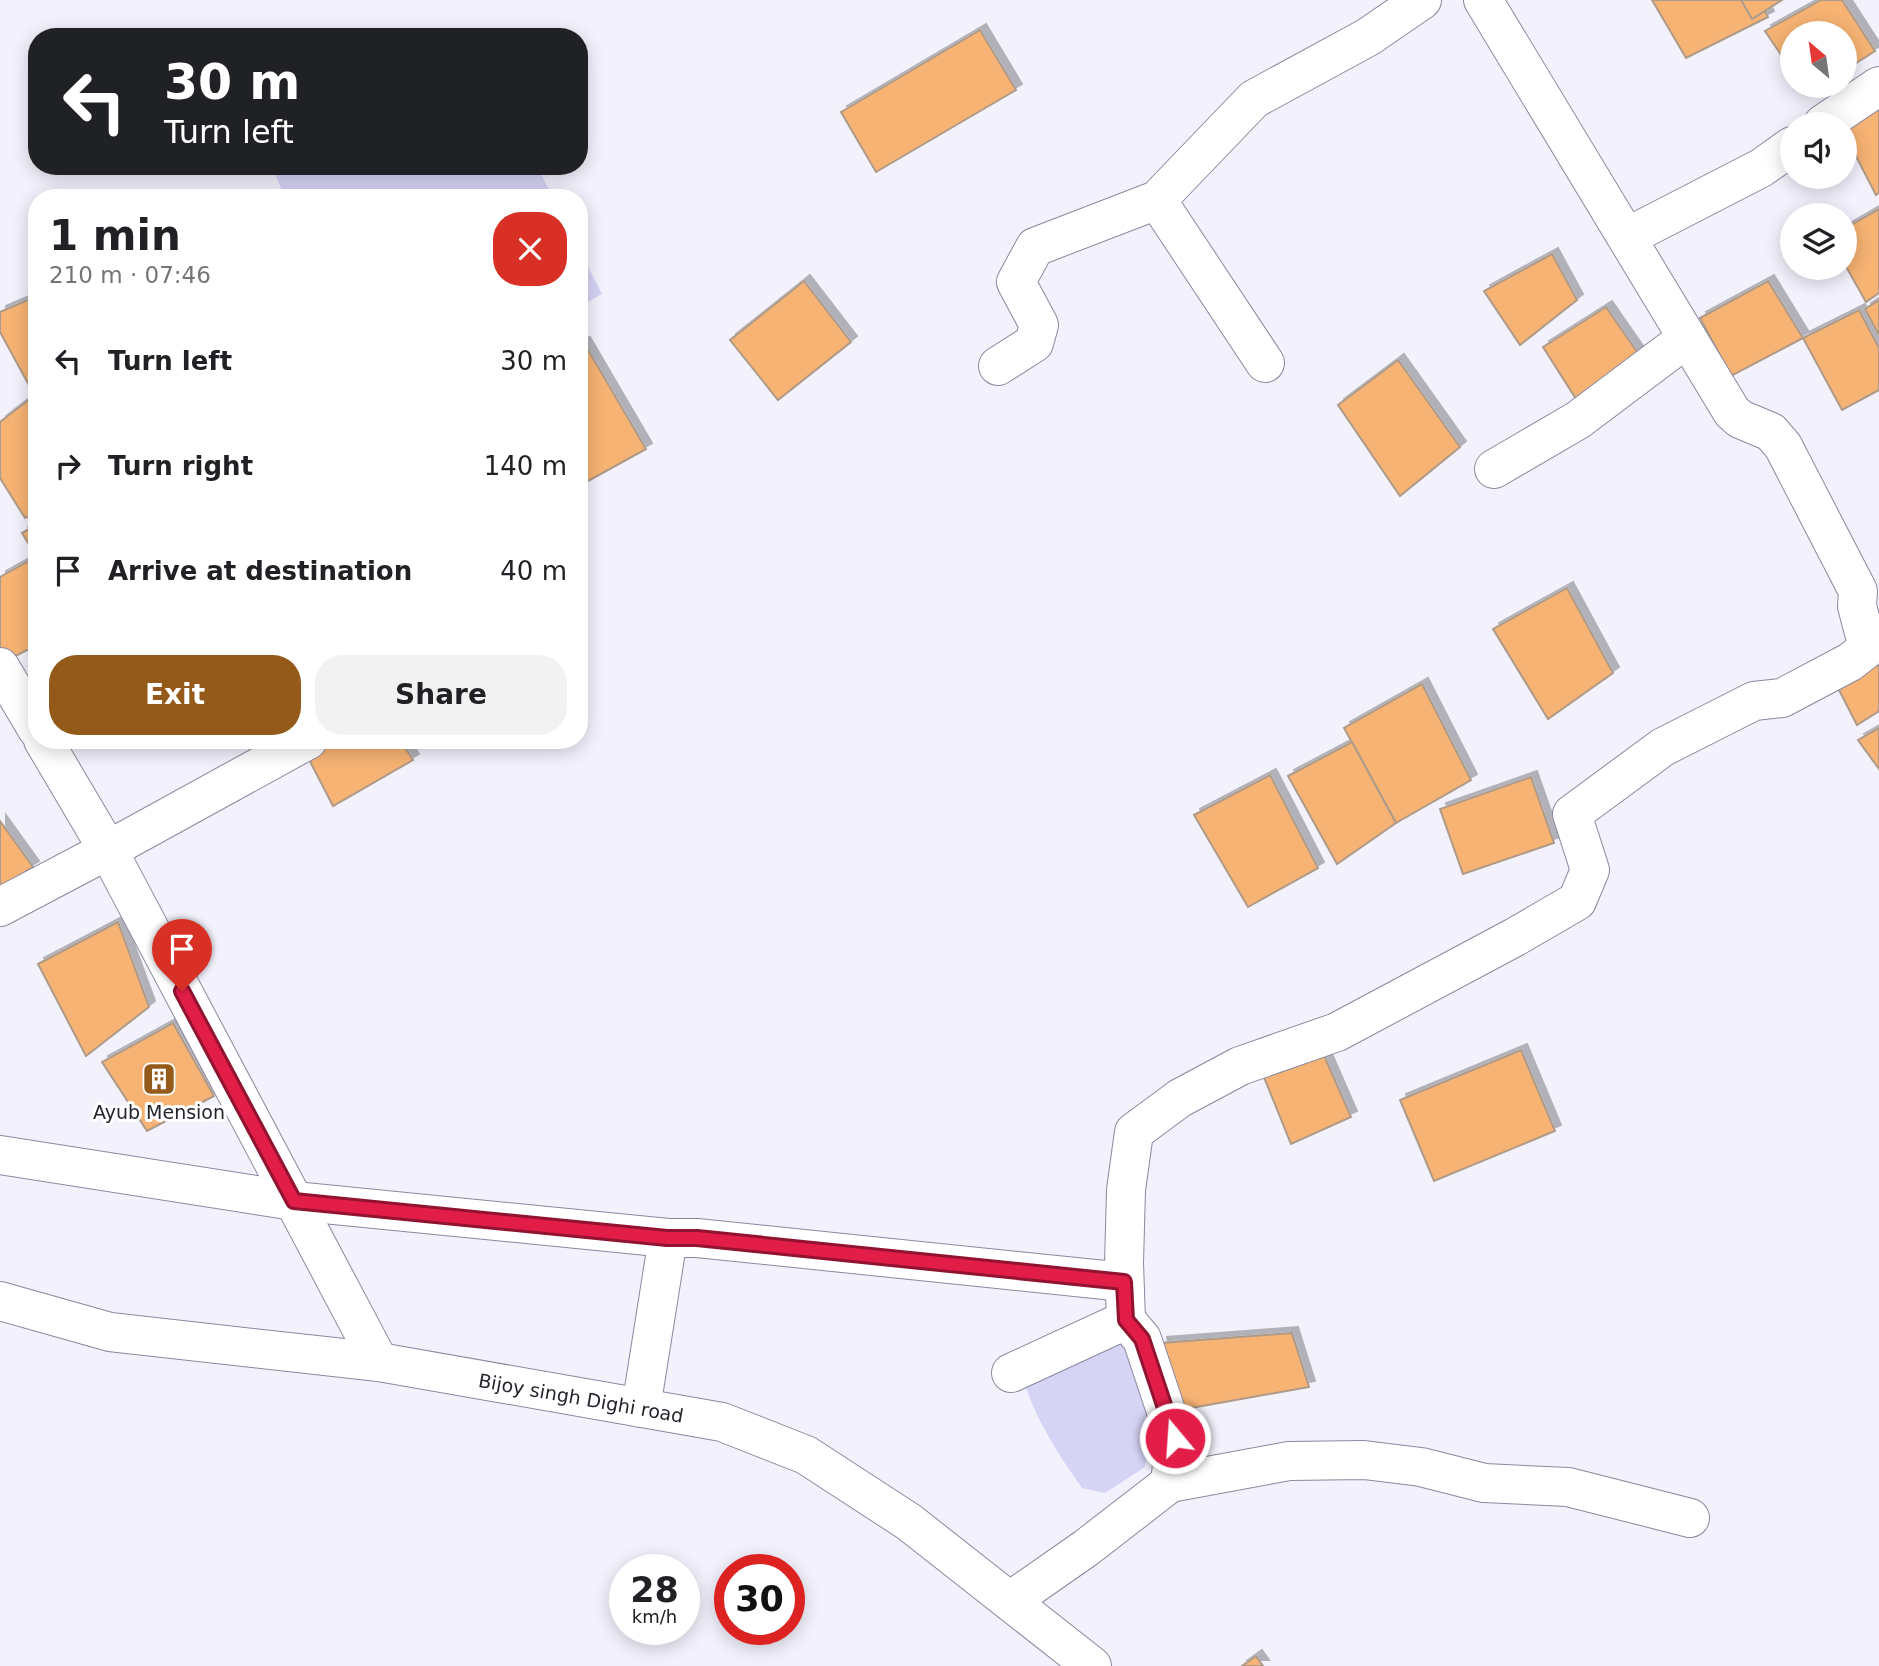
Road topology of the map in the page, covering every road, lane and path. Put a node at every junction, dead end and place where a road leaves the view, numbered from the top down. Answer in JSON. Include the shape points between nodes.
{"nodes":[{"id":1,"x":1422,"y":0,"type":"edge"},
{"id":2,"x":1483,"y":0,"type":"edge"},
{"id":3,"x":1879,"y":86,"type":"edge"},
{"id":4,"x":1841,"y":112,"type":"edge"},
{"id":5,"x":1780,"y":155,"type":"edge"},
{"id":6,"x":1157,"y":200,"type":"junction"},
{"id":7,"x":1627,"y":237,"type":"junction"},
{"id":8,"x":1687,"y":338,"type":"junction"},
{"id":9,"x":1265,"y":363,"type":"dead end"},
{"id":10,"x":998,"y":366,"type":"dead end"},
{"id":11,"x":1494,"y":469,"type":"dead end"},
{"id":12,"x":1870,"y":653,"type":"edge"},
{"id":13,"x":0,"y":667,"type":"edge"},
{"id":14,"x":28,"y":714,"type":"edge"},
{"id":15,"x":48,"y":749,"type":"edge"},
{"id":16,"x":292,"y":749,"type":"edge"},
{"id":17,"x":108,"y":850,"type":"junction"},
{"id":18,"x":0,"y":907,"type":"edge"},
{"id":19,"x":0,"y":1155,"type":"edge"},
{"id":20,"x":294,"y":1201,"type":"junction"},
{"id":21,"x":667,"y":1238,"type":"junction"},
{"id":22,"x":1124,"y":1282,"type":"junction"},
{"id":23,"x":0,"y":1301,"type":"edge"},
{"id":24,"x":1126,"y":1320,"type":"junction"},
{"id":25,"x":379,"y":1362,"type":"junction"},
{"id":26,"x":1011,"y":1373,"type":"dead end"},
{"id":27,"x":641,"y":1408,"type":"junction"},
{"id":28,"x":1170,"y":1483,"type":"junction"},
{"id":29,"x":1690,"y":1518,"type":"dead end"},
{"id":30,"x":1010,"y":1601,"type":"junction"},
{"id":31,"x":1092,"y":1666,"type":"edge"}],
"edges":[{"from":1,"to":6,"type":"street","via":[[1368,37],[1254,99]]},
{"from":2,"to":7,"type":"street"},
{"from":3,"to":4,"type":"street"},
{"from":5,"to":7,"type":"street"},
{"from":6,"to":9,"type":"street"},
{"from":6,"to":10,"type":"street","via":[[1035,247],[1016,282],[1039,325],[1034,342]]},
{"from":7,"to":8,"type":"street"},
{"from":8,"to":11,"type":"street","via":[[1578,420]]},
{"from":8,"to":12,"type":"street","via":[[1732,412],[1771,432],[1783,446],[1858,591],[1857,606]]},
{"from":12,"to":22,"type":"street","via":[[1782,698],[1754,701],[1663,747],[1572,814],[1590,870],[1577,901],[1337,1032],[1240,1066],[1180,1098],[1134,1132],[1126,1190]]},
{"from":13,"to":14,"type":"street"},
{"from":15,"to":17,"type":"street"},
{"from":16,"to":17,"type":"street"},
{"from":17,"to":18,"type":"street"},
{"from":17,"to":20,"type":"street"},
{"from":19,"to":20,"type":"street"},
{"from":20,"to":21,"type":"street"},
{"from":20,"to":25,"type":"street"},
{"from":21,"to":22,"type":"street"},
{"from":21,"to":27,"type":"street"},
{"from":22,"to":24,"type":"street"},
{"from":23,"to":25,"type":"street","name":"Bijoy singh Dighi road","via":[[110,1332]]},
{"from":24,"to":26,"type":"street"},
{"from":24,"to":28,"type":"street","via":[[1142,1339],[1175,1438]]},
{"from":25,"to":27,"type":"street","name":"Bijoy singh Dighi road"},
{"from":27,"to":30,"type":"street","name":"Bijoy singh Dighi road","via":[[722,1423],[806,1455],[909,1522]]},
{"from":28,"to":29,"type":"street","via":[[1289,1461],[1364,1460],[1421,1467],[1484,1483],[1568,1487]]},
{"from":28,"to":30,"type":"street"},
{"from":30,"to":31,"type":"street","name":"Bijoy singh Dighi road"}]}
